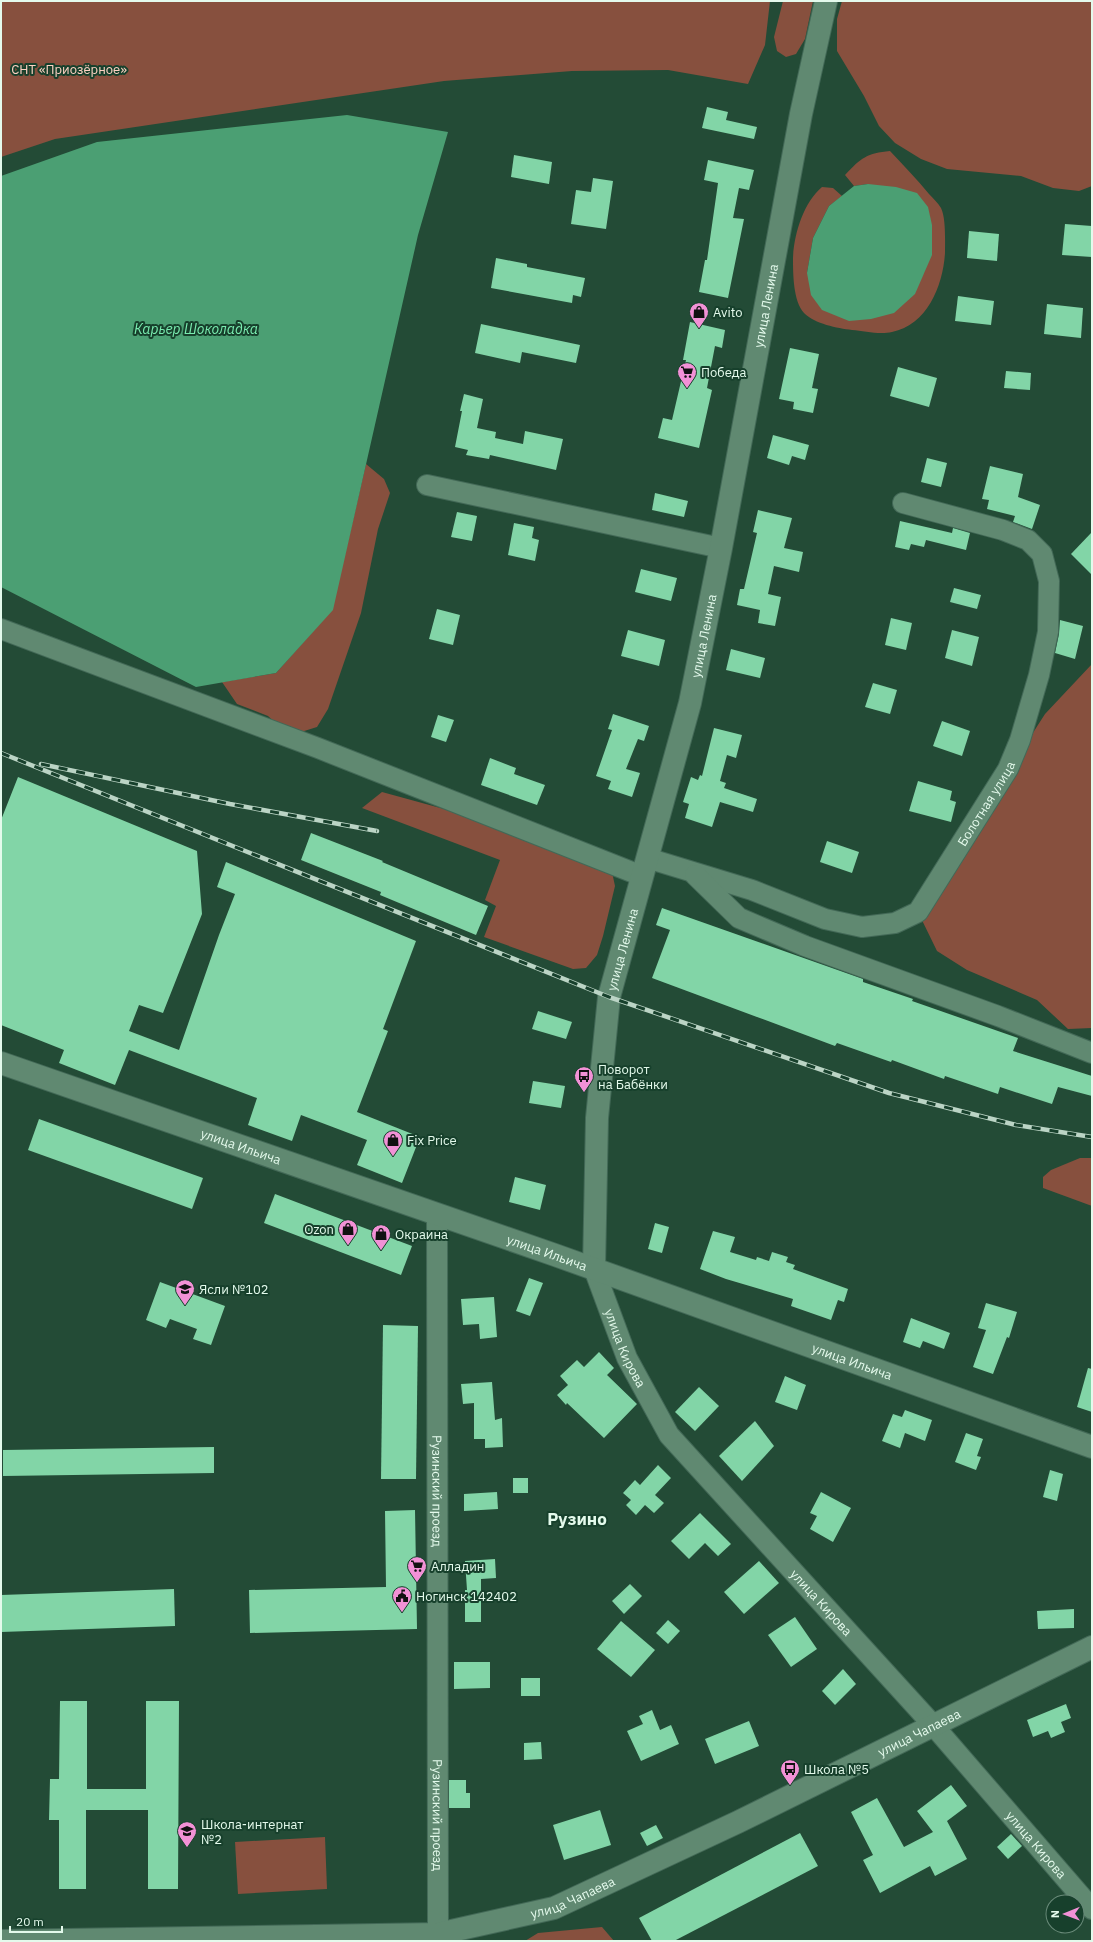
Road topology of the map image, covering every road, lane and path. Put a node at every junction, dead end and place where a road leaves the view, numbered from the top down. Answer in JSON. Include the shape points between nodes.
{"nodes":[{"id":1,"x":826,"y":1,"type":"edge"},
{"id":2,"x":427,"y":485,"type":"dead end"},
{"id":3,"x":903,"y":503,"type":"dead end"},
{"id":4,"x":721,"y":548,"type":"junction"},
{"id":5,"x":1,"y":629,"type":"edge"},
{"id":6,"x":644,"y":867,"type":"junction"},
{"id":7,"x":692,"y":872,"type":"junction"},
{"id":8,"x":1092,"y":1053,"type":"edge"},
{"id":9,"x":1,"y":1063,"type":"edge"},
{"id":10,"x":437,"y":1215,"type":"junction"},
{"id":11,"x":594,"y":1269,"type":"junction"},
{"id":12,"x":1092,"y":1447,"type":"edge"},
{"id":13,"x":1092,"y":1647,"type":"edge"},
{"id":14,"x":934,"y":1725,"type":"junction"},
{"id":15,"x":1092,"y":1909,"type":"edge"},
{"id":16,"x":438,"y":1934,"type":"junction"},
{"id":17,"x":1,"y":1941,"type":"edge"}],
"edges":[{"from":1,"to":4,"type":"street","name":"улица Ленина","via":[[801,114]]},
{"from":2,"to":4,"type":"street"},
{"from":3,"to":7,"type":"street","name":"Болотная улица","via":[[1003,530],[1028,540],[1042,554],[1049,581],[1048,632],[1029,709],[1008,770],[918,912],[895,923],[862,927],[825,919],[752,890]]},
{"from":4,"to":6,"type":"street","name":"улица Ленина","via":[[690,703]]},
{"from":5,"to":6,"type":"street","name":"Болотная улица"},
{"from":6,"to":7,"type":"street","name":"Болотная улица"},
{"from":6,"to":11,"type":"street","name":"улица Ленина","via":[[609,997],[596,1118]]},
{"from":7,"to":8,"type":"street","via":[[740,918],[805,946]]},
{"from":9,"to":10,"type":"street","name":"улица Ильича"},
{"from":10,"to":11,"type":"street","name":"улица Ильича"},
{"from":10,"to":16,"type":"street","name":"Рузинский проезд"},
{"from":11,"to":12,"type":"street","name":"улица Ильича"},
{"from":11,"to":14,"type":"street","name":"улица Кирова","via":[[627,1358],[669,1435]]},
{"from":13,"to":14,"type":"street","name":"улица Чапаева"},
{"from":14,"to":15,"type":"street","name":"улица Кирова"},
{"from":14,"to":16,"type":"street","name":"улица Чапаева","via":[[738,1822],[554,1908]]},
{"from":16,"to":17,"type":"street","name":"улица Чапаева"}]}
